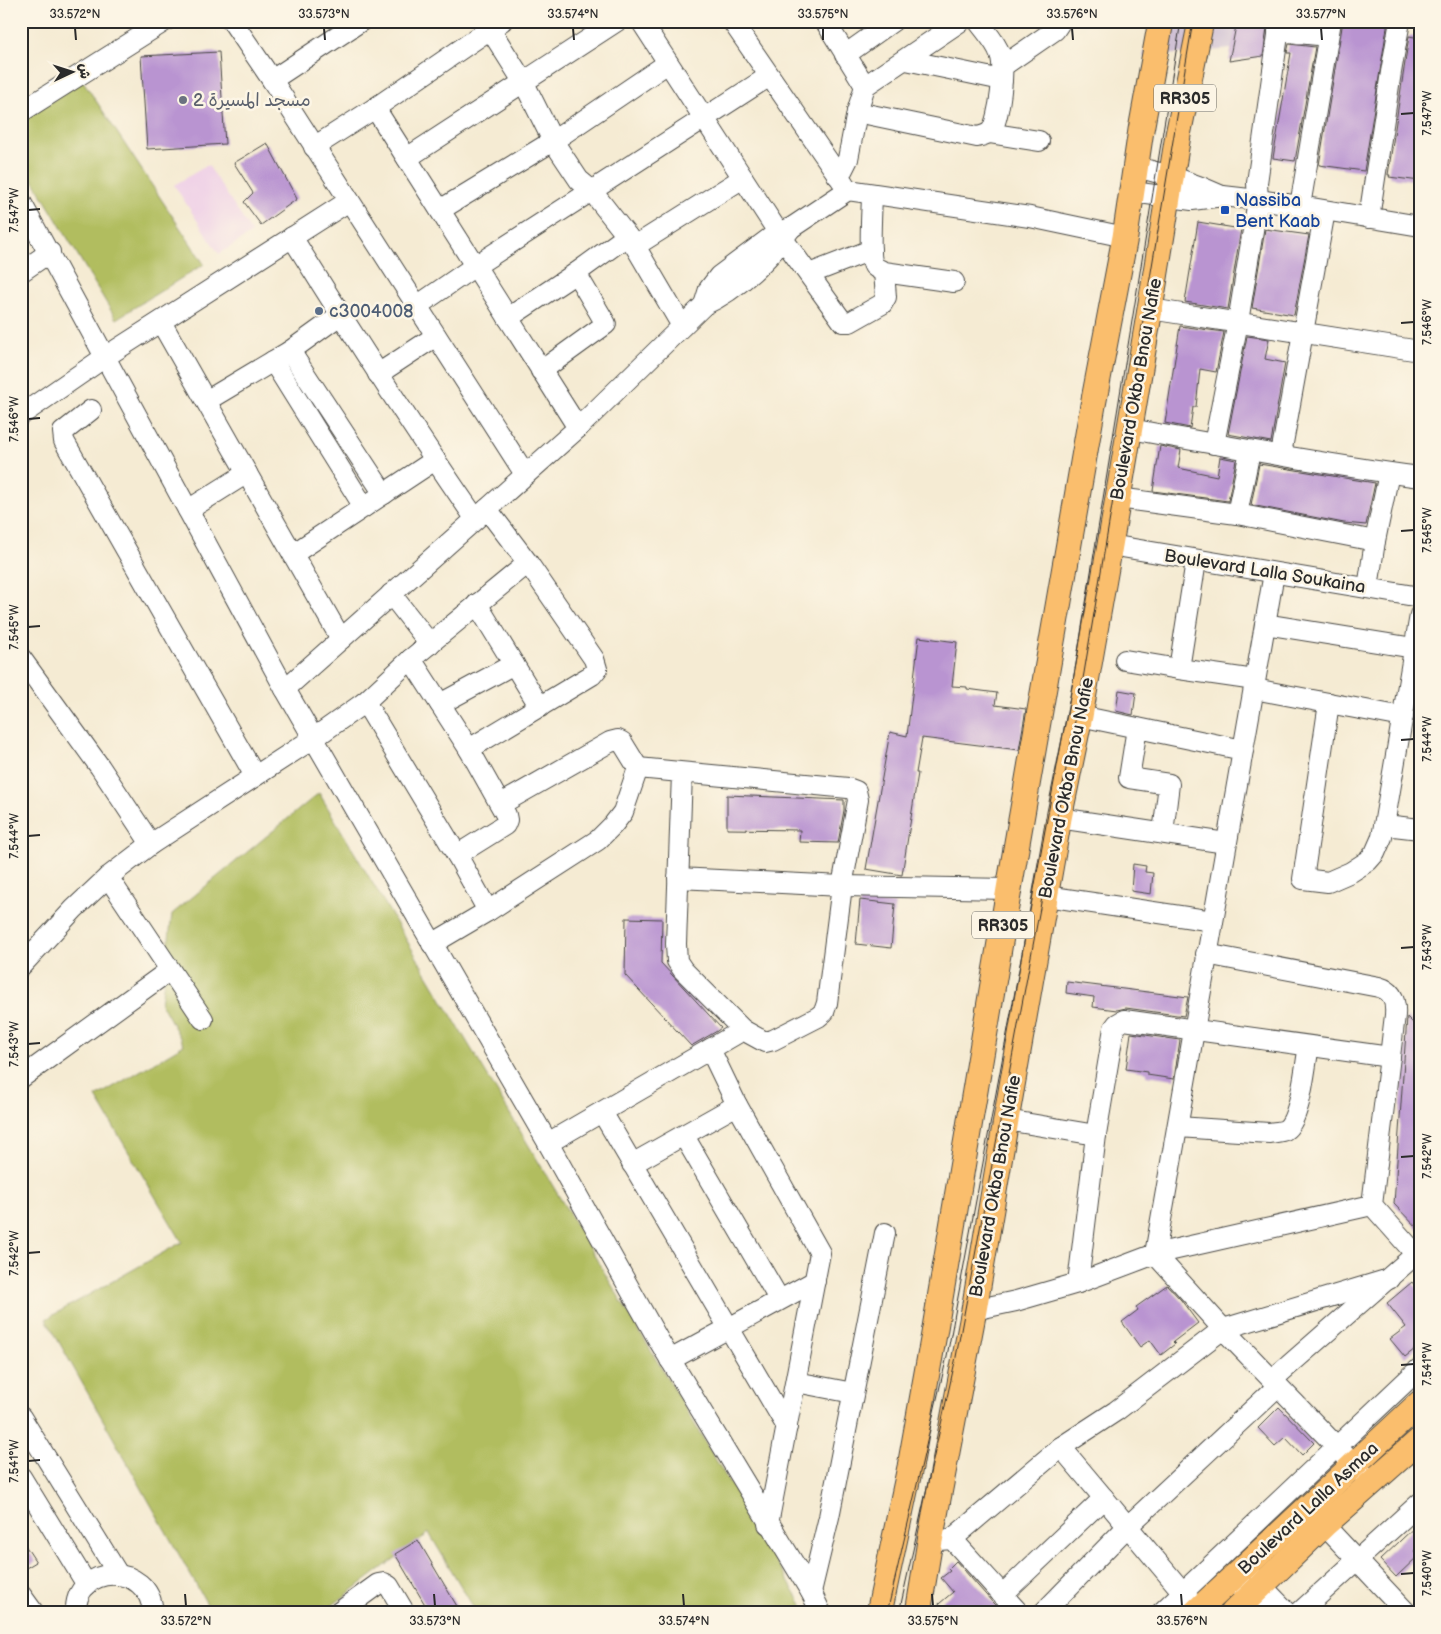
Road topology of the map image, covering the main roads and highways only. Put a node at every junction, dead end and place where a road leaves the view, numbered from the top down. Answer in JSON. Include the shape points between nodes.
{"nodes":[{"id":1,"x":1161,"y":21,"type":"edge"},
{"id":2,"x":1201,"y":21,"type":"edge"},
{"id":3,"x":1420,"y":1404,"type":"edge"},
{"id":4,"x":1420,"y":1440,"type":"edge"},
{"id":5,"x":1253,"y":1602,"type":"edge"},
{"id":6,"x":1192,"y":1605,"type":"edge"},
{"id":7,"x":921,"y":1611,"type":"edge"},
{"id":8,"x":879,"y":1613,"type":"edge"}],
"edges":[{"from":1,"to":8,"type":"main road","name":"Boulevard Okba Bnou Nafie","number":"RR305","via":[[953,1226],[910,1467]]},
{"from":2,"to":7,"type":"main road","name":"Boulevard Okba Bnou Nafie","number":"RR305","via":[[1178,136],[1110,545],[1006,1120],[974,1310],[941,1540]]},
{"from":3,"to":6,"type":"main road","name":"Boulevard Lalla Asmaa","via":[[1238,1573]]},
{"from":4,"to":5,"type":"main road","name":"Boulevard Lalla Asmaa","via":[[1324,1525]]}]}
